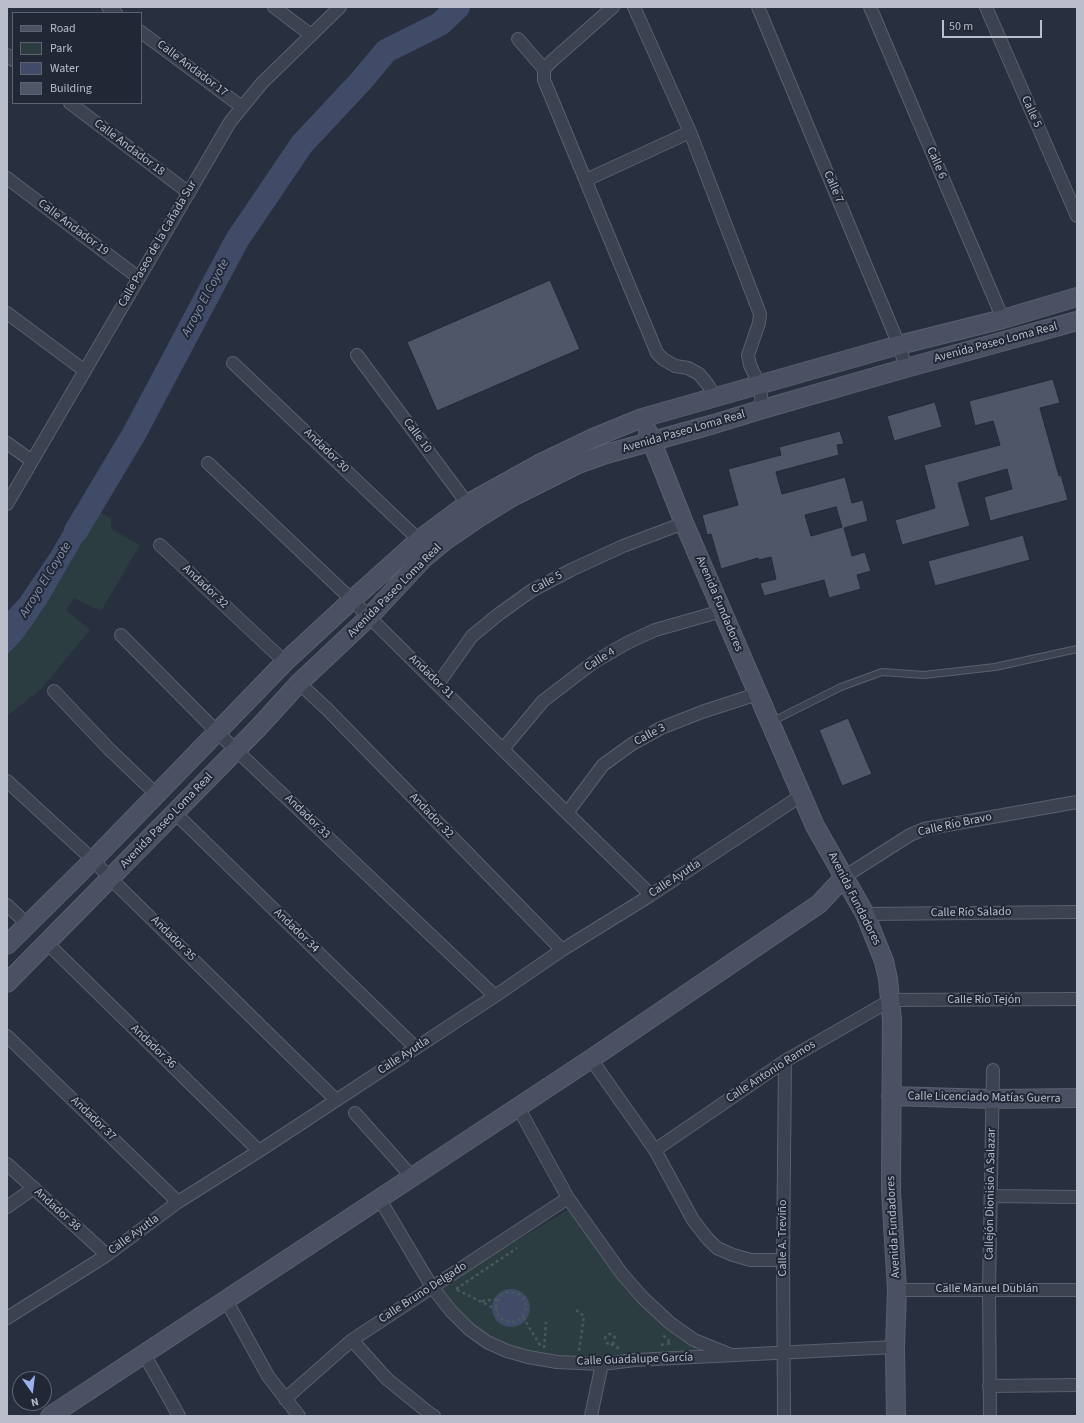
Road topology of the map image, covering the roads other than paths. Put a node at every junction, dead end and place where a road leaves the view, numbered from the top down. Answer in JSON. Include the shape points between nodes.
{"nodes":[{"id":1,"x":274,"y":7,"type":"edge"},
{"id":2,"x":340,"y":7,"type":"edge"},
{"id":3,"x":613,"y":7,"type":"edge"},
{"id":4,"x":634,"y":7,"type":"edge"},
{"id":5,"x":758,"y":7,"type":"edge"},
{"id":6,"x":870,"y":7,"type":"edge"},
{"id":7,"x":986,"y":7,"type":"edge"},
{"id":8,"x":142,"y":33,"type":"edge"},
{"id":9,"x":311,"y":35,"type":"junction"},
{"id":10,"x":518,"y":39,"type":"dead end"},
{"id":11,"x":544,"y":69,"type":"junction"},
{"id":12,"x":71,"y":104,"type":"edge"},
{"id":13,"x":242,"y":107,"type":"junction"},
{"id":14,"x":690,"y":132,"type":"junction"},
{"id":15,"x":7,"y":178,"type":"edge"},
{"id":16,"x":586,"y":180,"type":"junction"},
{"id":17,"x":188,"y":193,"type":"junction"},
{"id":18,"x":1077,"y":216,"type":"edge"},
{"id":19,"x":139,"y":278,"type":"junction"},
{"id":20,"x":1077,"y":297,"type":"edge"},
{"id":21,"x":7,"y":313,"type":"edge"},
{"id":22,"x":1003,"y":319,"type":"junction"},
{"id":23,"x":1077,"y":321,"type":"edge"},
{"id":24,"x":899,"y":345,"type":"junction"},
{"id":25,"x":357,"y":354,"type":"dead end"},
{"id":26,"x":234,"y":363,"type":"dead end"},
{"id":27,"x":906,"y":368,"type":"junction"},
{"id":28,"x":85,"y":371,"type":"junction"},
{"id":29,"x":759,"y":384,"type":"junction"},
{"id":30,"x":715,"y":397,"type":"junction"},
{"id":31,"x":763,"y":409,"type":"junction"},
{"id":32,"x":642,"y":418,"type":"junction"},
{"id":33,"x":652,"y":442,"type":"junction"},
{"id":34,"x":7,"y":443,"type":"edge"},
{"id":35,"x":32,"y":461,"type":"junction"},
{"id":36,"x":208,"y":463,"type":"dead end"},
{"id":37,"x":508,"y":490,"type":"junction"},
{"id":38,"x":7,"y":504,"type":"edge"},
{"id":39,"x":473,"y":511,"type":"junction"},
{"id":40,"x":684,"y":523,"type":"junction"},
{"id":41,"x":420,"y":540,"type":"junction"},
{"id":42,"x":160,"y":545,"type":"dead end"},
{"id":43,"x":352,"y":600,"type":"junction"},
{"id":44,"x":722,"y":611,"type":"junction"},
{"id":45,"x":369,"y":617,"type":"junction"},
{"id":46,"x":121,"y":635,"type":"dead end"},
{"id":47,"x":1077,"y":649,"type":"edge"},
{"id":48,"x":285,"y":662,"type":"junction"},
{"id":49,"x":299,"y":683,"type":"junction"},
{"id":50,"x":438,"y":684,"type":"junction"},
{"id":51,"x":54,"y":692,"type":"dead end"},
{"id":52,"x":758,"y":694,"type":"junction"},
{"id":53,"x":770,"y":723,"type":"junction"},
{"id":54,"x":217,"y":732,"type":"junction"},
{"id":55,"x":503,"y":749,"type":"junction"},
{"id":56,"x":236,"y":750,"type":"junction"},
{"id":57,"x":7,"y":781,"type":"edge"},
{"id":58,"x":156,"y":794,"type":"junction"},
{"id":59,"x":802,"y":795,"type":"junction"},
{"id":60,"x":1077,"y":802,"type":"edge"},
{"id":61,"x":175,"y":813,"type":"junction"},
{"id":62,"x":567,"y":813,"type":"junction"},
{"id":63,"x":93,"y":860,"type":"junction"},
{"id":64,"x":844,"y":877,"type":"junction"},
{"id":65,"x":111,"y":879,"type":"junction"},
{"id":66,"x":651,"y":895,"type":"junction"},
{"id":67,"x":7,"y":905,"type":"edge"},
{"id":68,"x":1077,"y":912,"type":"edge"},
{"id":69,"x":865,"y":914,"type":"junction"},
{"id":70,"x":27,"y":924,"type":"junction"},
{"id":71,"x":46,"y":942,"type":"junction"},
{"id":72,"x":7,"y":945,"type":"edge"},
{"id":73,"x":562,"y":950,"type":"junction"},
{"id":74,"x":7,"y":983,"type":"edge"},
{"id":75,"x":494,"y":996,"type":"junction"},
{"id":76,"x":1077,"y":999,"type":"edge"},
{"id":77,"x":891,"y":1000,"type":"junction"},
{"id":78,"x":7,"y":1036,"type":"edge"},
{"id":79,"x":416,"y":1048,"type":"junction"},
{"id":80,"x":591,"y":1059,"type":"junction"},
{"id":81,"x":784,"y":1061,"type":"junction"},
{"id":82,"x":993,"y":1070,"type":"dead end"},
{"id":83,"x":891,"y":1096,"type":"junction"},
{"id":84,"x":1077,"y":1098,"type":"edge"},
{"id":85,"x":992,"y":1099,"type":"junction"},
{"id":86,"x":336,"y":1100,"type":"junction"},
{"id":87,"x":518,"y":1107,"type":"junction"},
{"id":88,"x":355,"y":1113,"type":"dead end"},
{"id":89,"x":655,"y":1150,"type":"junction"},
{"id":90,"x":259,"y":1151,"type":"junction"},
{"id":91,"x":7,"y":1164,"type":"edge"},
{"id":92,"x":412,"y":1177,"type":"junction"},
{"id":93,"x":34,"y":1188,"type":"junction"},
{"id":94,"x":991,"y":1196,"type":"junction"},
{"id":95,"x":1077,"y":1197,"type":"edge"},
{"id":96,"x":379,"y":1198,"type":"junction"},
{"id":97,"x":568,"y":1198,"type":"junction"},
{"id":98,"x":178,"y":1202,"type":"junction"},
{"id":99,"x":7,"y":1207,"type":"edge"},
{"id":100,"x":107,"y":1255,"type":"junction"},
{"id":101,"x":783,"y":1260,"type":"junction"},
{"id":102,"x":432,"y":1287,"type":"junction"},
{"id":103,"x":989,"y":1289,"type":"junction"},
{"id":104,"x":897,"y":1290,"type":"junction"},
{"id":105,"x":1077,"y":1290,"type":"edge"},
{"id":106,"x":226,"y":1300,"type":"junction"},
{"id":107,"x":7,"y":1318,"type":"edge"},
{"id":108,"x":352,"y":1340,"type":"junction"},
{"id":109,"x":895,"y":1347,"type":"junction"},
{"id":110,"x":784,"y":1353,"type":"junction"},
{"id":111,"x":144,"y":1354,"type":"junction"},
{"id":112,"x":734,"y":1356,"type":"junction"},
{"id":113,"x":602,"y":1364,"type":"junction"},
{"id":114,"x":1077,"y":1385,"type":"edge"},
{"id":115,"x":989,"y":1386,"type":"junction"},
{"id":116,"x":285,"y":1399,"type":"junction"},
{"id":117,"x":60,"y":1413,"type":"edge"},
{"id":118,"x":179,"y":1416,"type":"edge"},
{"id":119,"x":299,"y":1416,"type":"edge"},
{"id":120,"x":434,"y":1416,"type":"edge"},
{"id":121,"x":591,"y":1416,"type":"edge"},
{"id":122,"x":784,"y":1416,"type":"edge"},
{"id":123,"x":896,"y":1416,"type":"edge"},
{"id":124,"x":990,"y":1416,"type":"edge"}],
"edges":[{"from":1,"to":9,"type":"street"},
{"from":2,"to":9,"type":"street","name":"Calle Paseo de la Cañada Sur"},
{"from":3,"to":11,"type":"street"},
{"from":4,"to":14,"type":"street"},
{"from":5,"to":24,"type":"street","name":"Calle 7"},
{"from":6,"to":22,"type":"street","name":"Calle 6"},
{"from":7,"to":18,"type":"street","name":"Calle 5"},
{"from":8,"to":13,"type":"street","name":"Calle Andador 17"},
{"from":9,"to":13,"type":"street","name":"Calle Paseo de la Cañada Sur","via":[[262,82]]},
{"from":10,"to":11,"type":"street"},
{"from":11,"to":16,"type":"street","via":[[544,80]]},
{"from":12,"to":17,"type":"street","name":"Calle Andador 18"},
{"from":13,"to":17,"type":"street","name":"Calle Paseo de la Cañada Sur","via":[[230,122]]},
{"from":14,"to":16,"type":"street"},
{"from":14,"to":29,"type":"street","via":[[760,314],[748,355]]},
{"from":15,"to":19,"type":"street","name":"Calle Andador 19"},
{"from":16,"to":30,"type":"street","via":[[657,353],[675,366],[688,368],[699,374]]},
{"from":17,"to":19,"type":"street","name":"Calle Paseo de la Cañada Sur"},
{"from":19,"to":28,"type":"street","name":"Calle Paseo de la Cañada Sur"},
{"from":20,"to":22,"type":"street","name":"Avenida Paseo Loma Real"},
{"from":21,"to":28,"type":"street"},
{"from":22,"to":24,"type":"street","name":"Avenida Paseo Loma Real"},
{"from":23,"to":27,"type":"street","name":"Avenida Paseo Loma Real"},
{"from":24,"to":27,"type":"street","name":"Calle 7"},
{"from":24,"to":29,"type":"street","name":"Avenida Paseo Loma Real"},
{"from":25,"to":39,"type":"street","name":"Calle 10"},
{"from":26,"to":41,"type":"street","name":"Andador 30"},
{"from":27,"to":31,"type":"street","name":"Avenida Paseo Loma Real"},
{"from":28,"to":35,"type":"street","name":"Calle Paseo de la Cañada Sur"},
{"from":29,"to":30,"type":"street","name":"Avenida Paseo Loma Real"},
{"from":29,"to":31,"type":"street"},
{"from":30,"to":32,"type":"street","name":"Avenida Paseo Loma Real"},
{"from":31,"to":33,"type":"street","name":"Avenida Paseo Loma Real"},
{"from":32,"to":33,"type":"street","name":"Avenida Fundadores"},
{"from":32,"to":37,"type":"street","name":"Avenida Paseo Loma Real","via":[[541,463]]},
{"from":33,"to":37,"type":"street","name":"Avenida Paseo Loma Real","via":[[606,454]]},
{"from":33,"to":40,"type":"street","name":"Avenida Fundadores"},
{"from":34,"to":35,"type":"street"},
{"from":35,"to":38,"type":"street","name":"Calle Paseo de la Cañada Sur"},
{"from":36,"to":43,"type":"street","name":"Andador 31"},
{"from":37,"to":39,"type":"street","name":"Avenida Paseo Loma Real"},
{"from":39,"to":41,"type":"street","name":"Avenida Paseo Loma Real"},
{"from":39,"to":45,"type":"street","name":"Avenida Paseo Loma Real","via":[[446,540],[424,558]]},
{"from":40,"to":44,"type":"street","name":"Avenida Fundadores"},
{"from":40,"to":50,"type":"street","name":"Calle 5","via":[[623,546],[531,591],[472,636]]},
{"from":41,"to":43,"type":"street","name":"Avenida Paseo Loma Real"},
{"from":42,"to":48,"type":"street","name":"Andador 32"},
{"from":43,"to":45,"type":"street","name":"Andador 31"},
{"from":43,"to":48,"type":"street","name":"Avenida Paseo Loma Real"},
{"from":44,"to":52,"type":"street","name":"Avenida Fundadores"},
{"from":44,"to":55,"type":"street","name":"Calle 4","via":[[655,630],[594,662],[544,702]]},
{"from":45,"to":49,"type":"street","name":"Avenida Paseo Loma Real"},
{"from":45,"to":50,"type":"street","name":"Andador 31"},
{"from":46,"to":54,"type":"street","name":"Andador 33"},
{"from":47,"to":53,"type":"lane","via":[[995,667],[924,675],[882,672],[842,687]]},
{"from":48,"to":54,"type":"street","name":"Avenida Paseo Loma Real"},
{"from":49,"to":56,"type":"street","name":"Avenida Paseo Loma Real"},
{"from":49,"to":73,"type":"street","name":"Andador 32"},
{"from":50,"to":55,"type":"street","name":"Andador 31"},
{"from":51,"to":58,"type":"street"},
{"from":52,"to":53,"type":"street","name":"Avenida Fundadores"},
{"from":52,"to":62,"type":"street","name":"Calle 3","via":[[668,725],[632,744],[603,765]]},
{"from":53,"to":59,"type":"street","name":"Avenida Fundadores"},
{"from":54,"to":56,"type":"street","name":"Andador 33"},
{"from":54,"to":58,"type":"street","name":"Avenida Paseo Loma Real"},
{"from":55,"to":62,"type":"street","name":"Andador 31"},
{"from":56,"to":61,"type":"street","name":"Avenida Paseo Loma Real"},
{"from":56,"to":75,"type":"street","name":"Andador 33"},
{"from":57,"to":63,"type":"street","name":"Andador 35"},
{"from":58,"to":63,"type":"street","name":"Avenida Paseo Loma Real"},
{"from":59,"to":64,"type":"street","name":"Avenida Fundadores","via":[[815,826]]},
{"from":59,"to":66,"type":"street","name":"Calle Ayutla"},
{"from":60,"to":64,"type":"street","name":"Calle Río Bravo","via":[[924,829],[910,835]]},
{"from":61,"to":65,"type":"street","name":"Avenida Paseo Loma Real"},
{"from":61,"to":79,"type":"street","name":"Andador 34"},
{"from":62,"to":66,"type":"street","name":"Andador 31"},
{"from":63,"to":65,"type":"street","name":"Andador 35"},
{"from":63,"to":70,"type":"street","name":"Avenida Paseo Loma Real"},
{"from":64,"to":69,"type":"street","name":"Avenida Fundadores"},
{"from":64,"to":80,"type":"street","via":[[819,904]]},
{"from":65,"to":71,"type":"street","name":"Avenida Paseo Loma Real"},
{"from":65,"to":86,"type":"street","name":"Andador 35"},
{"from":66,"to":73,"type":"street","name":"Calle Ayutla"},
{"from":67,"to":70,"type":"street"},
{"from":68,"to":69,"type":"street","name":"Calle Río Salado"},
{"from":69,"to":77,"type":"street","name":"Avenida Fundadores","via":[[884,961]]},
{"from":70,"to":72,"type":"street","name":"Avenida Paseo Loma Real"},
{"from":71,"to":74,"type":"street","name":"Avenida Paseo Loma Real"},
{"from":71,"to":90,"type":"street","name":"Andador 36"},
{"from":73,"to":75,"type":"street","name":"Calle Ayutla"},
{"from":75,"to":79,"type":"street","name":"Calle Ayutla"},
{"from":76,"to":77,"type":"street","name":"Calle Río Tejón"},
{"from":77,"to":81,"type":"street","name":"Calle Antonio Ramos"},
{"from":77,"to":83,"type":"street","name":"Avenida Fundadores"},
{"from":78,"to":98,"type":"street","name":"Andador 37"},
{"from":79,"to":86,"type":"street","name":"Calle Ayutla"},
{"from":80,"to":87,"type":"street"},
{"from":80,"to":89,"type":"street"},
{"from":81,"to":89,"type":"street","name":"Calle Antonio Ramos"},
{"from":81,"to":101,"type":"street","name":"Calle A. Treviño"},
{"from":82,"to":85,"type":"street"},
{"from":83,"to":85,"type":"street","name":"Calle Licenciado Matías Guerra"},
{"from":83,"to":104,"type":"street","name":"Avenida Fundadores","via":[[891,1191]]},
{"from":84,"to":85,"type":"street","name":"Calle Licenciado Matías Guerra"},
{"from":85,"to":94,"type":"street","name":"Callejón Dionisio A Salazar"},
{"from":86,"to":90,"type":"street","name":"Calle Ayutla"},
{"from":87,"to":92,"type":"street"},
{"from":87,"to":97,"type":"street"},
{"from":88,"to":92,"type":"street"},
{"from":89,"to":101,"type":"street","via":[[692,1220],[717,1248],[733,1256],[751,1260]]},
{"from":90,"to":98,"type":"street","name":"Calle Ayutla"},
{"from":91,"to":93,"type":"street","name":"Andador 38"},
{"from":92,"to":96,"type":"street"},
{"from":93,"to":99,"type":"street"},
{"from":93,"to":100,"type":"street","name":"Andador 38"},
{"from":94,"to":95,"type":"street"},
{"from":94,"to":103,"type":"street","name":"Callejón Dionisio A Salazar"},
{"from":96,"to":102,"type":"street","name":"Calle Guadalupe García"},
{"from":96,"to":106,"type":"street"},
{"from":97,"to":102,"type":"street","name":"Calle Bruno Delgado"},
{"from":97,"to":112,"type":"street","via":[[622,1274],[643,1298],[670,1323],[694,1340]]},
{"from":98,"to":100,"type":"street","name":"Calle Ayutla"},
{"from":100,"to":107,"type":"street","name":"Calle Ayutla"},
{"from":101,"to":110,"type":"street","name":"Calle A. Treviño"},
{"from":102,"to":108,"type":"street","name":"Calle Bruno Delgado"},
{"from":102,"to":113,"type":"street","name":"Calle Guadalupe García","via":[[469,1329],[507,1351],[557,1362]]},
{"from":103,"to":104,"type":"street","name":"Calle Manuel Dublán"},
{"from":103,"to":105,"type":"street","name":"Calle Manuel Dublán"},
{"from":103,"to":115,"type":"street","name":"Callejón Dionisio A Salazar"},
{"from":104,"to":109,"type":"street","name":"Avenida Fundadores"},
{"from":106,"to":111,"type":"street"},
{"from":106,"to":116,"type":"street","via":[[268,1376]]},
{"from":108,"to":116,"type":"street","name":"Calle Bruno Delgado"},
{"from":108,"to":120,"type":"street","via":[[387,1379]]},
{"from":109,"to":110,"type":"street","name":"Calle Guadalupe García"},
{"from":109,"to":123,"type":"street","name":"Avenida Fundadores"},
{"from":110,"to":112,"type":"street","name":"Calle Guadalupe García"},
{"from":110,"to":122,"type":"street","name":"Calle A. Treviño"},
{"from":111,"to":117,"type":"street"},
{"from":111,"to":118,"type":"street"},
{"from":112,"to":113,"type":"street","name":"Calle Guadalupe García"},
{"from":113,"to":121,"type":"street"},
{"from":114,"to":115,"type":"street"},
{"from":115,"to":124,"type":"street","name":"Callejón Dionisio A Salazar"},
{"from":116,"to":119,"type":"street"}]}
